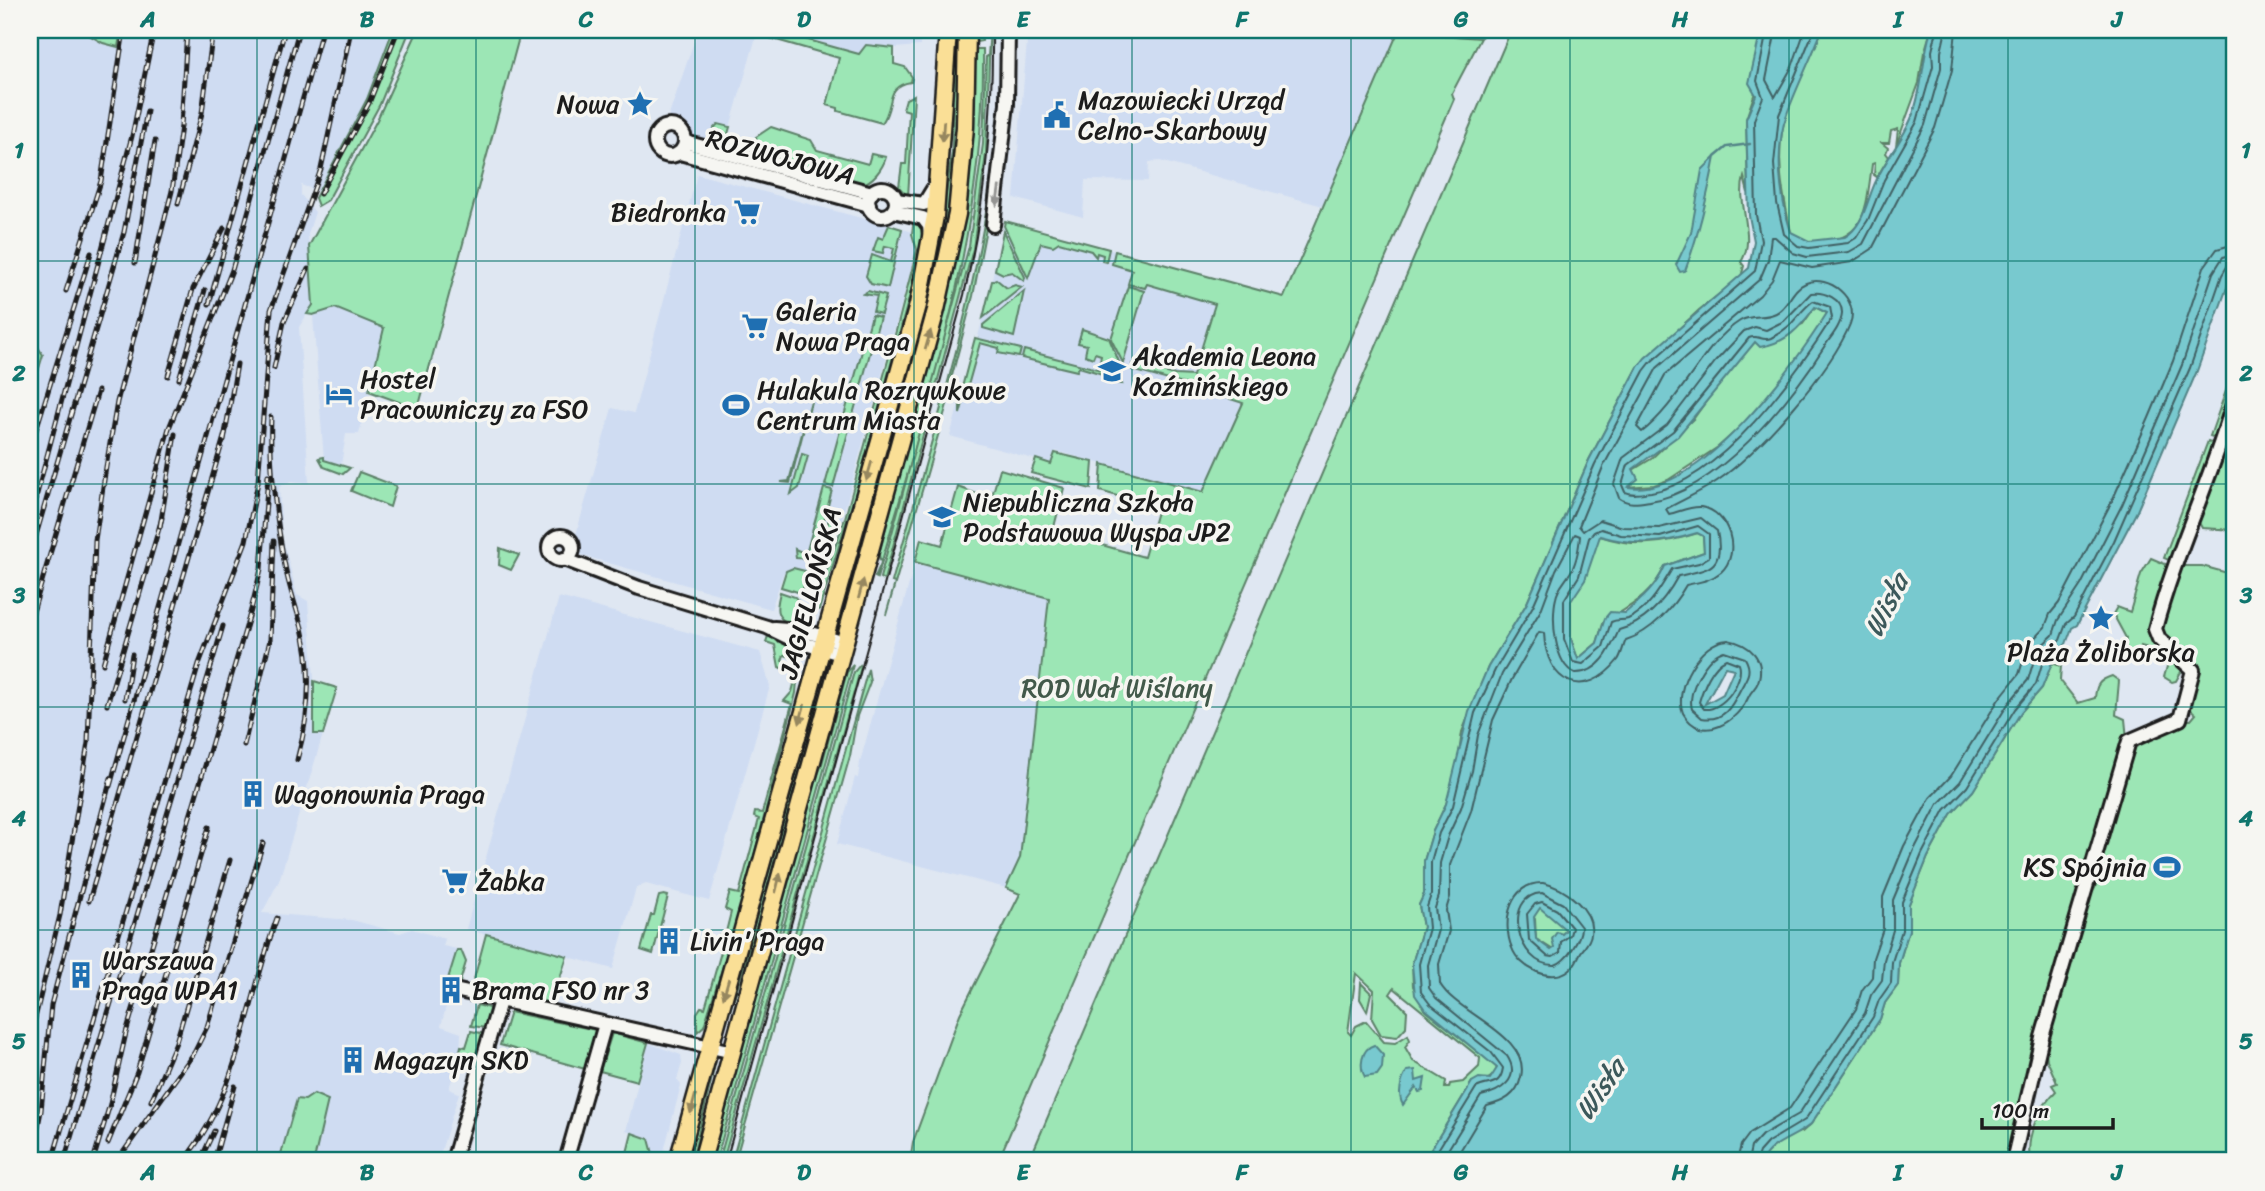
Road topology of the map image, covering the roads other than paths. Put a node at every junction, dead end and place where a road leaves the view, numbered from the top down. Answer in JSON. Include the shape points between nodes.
{"nodes":[{"id":1,"x":948,"y":30,"type":"edge"},
{"id":2,"x":967,"y":30,"type":"edge"},
{"id":3,"x":1008,"y":30,"type":"edge"},
{"id":4,"x":683,"y":147,"type":"dead end"},
{"id":5,"x":940,"y":177,"type":"junction"},
{"id":6,"x":870,"y":199,"type":"junction"},
{"id":7,"x":894,"y":205,"type":"junction"},
{"id":8,"x":993,"y":225,"type":"dead end"},
{"id":9,"x":931,"y":245,"type":"junction"},
{"id":10,"x":2235,"y":397,"type":"edge"},
{"id":11,"x":564,"y":559,"type":"dead end"},
{"id":12,"x":822,"y":642,"type":"junction"},
{"id":13,"x":843,"y":648,"type":"junction"},
{"id":14,"x":450,"y":989,"type":"dead end"},
{"id":15,"x":500,"y":1001,"type":"junction"},
{"id":16,"x":605,"y":1024,"type":"junction"},
{"id":17,"x":709,"y":1048,"type":"junction"},
{"id":18,"x":733,"y":1052,"type":"junction"},
{"id":19,"x":453,"y":1161,"type":"edge"},
{"id":20,"x":566,"y":1161,"type":"edge"},
{"id":21,"x":678,"y":1161,"type":"edge"},
{"id":22,"x":702,"y":1161,"type":"edge"},
{"id":23,"x":2013,"y":1161,"type":"edge"}],
"edges":[{"from":1,"to":5,"type":"main road","name":"JAGIELLOŃSKA","one_way":true},
{"from":13,"to":2,"type":"main road","name":"JAGIELLOŃSKA","one_way":true,"via":[[936,310],[957,214]]},
{"from":3,"to":8,"type":"street","one_way":true,"via":[[1007,104]]},
{"from":4,"to":6,"type":"street","name":"ROZWOJOWA"},
{"from":5,"to":7,"type":"street","name":"ROZWOJOWA","via":[[924,204]]},
{"from":5,"to":9,"type":"main road","name":"JAGIELLOŃSKA"},
{"from":6,"to":7,"type":"street","name":"ROZWOJOWA","via":[[879,216]]},
{"from":6,"to":7,"type":"street","name":"ROZWOJOWA","via":[[884,189],[892,193]]},
{"from":7,"to":9,"type":"street","name":"ROZWOJOWA","via":[[925,219]]},
{"from":9,"to":12,"type":"main road","name":"JAGIELLOŃSKA","one_way":true},
{"from":10,"to":23,"type":"street","via":[[2173,564],[2155,629],[2159,639],[2193,670],[2180,719],[2129,741],[2046,1024]]},
{"from":11,"to":12,"type":"street","via":[[767,627],[802,630]]},
{"from":12,"to":13,"type":"street"},
{"from":12,"to":17,"type":"main road","name":"JAGIELLOŃSKA","one_way":true},
{"from":18,"to":13,"type":"main road","name":"JAGIELLOŃSKA","one_way":true},
{"from":14,"to":15,"type":"street"},
{"from":15,"to":16,"type":"street"},
{"from":15,"to":19,"type":"street"},
{"from":16,"to":17,"type":"street"},
{"from":16,"to":20,"type":"street"},
{"from":17,"to":18,"type":"street"},
{"from":17,"to":21,"type":"main road","name":"JAGIELLOŃSKA","one_way":true},
{"from":18,"to":22,"type":"main road","name":"JAGIELLOŃSKA"}]}
